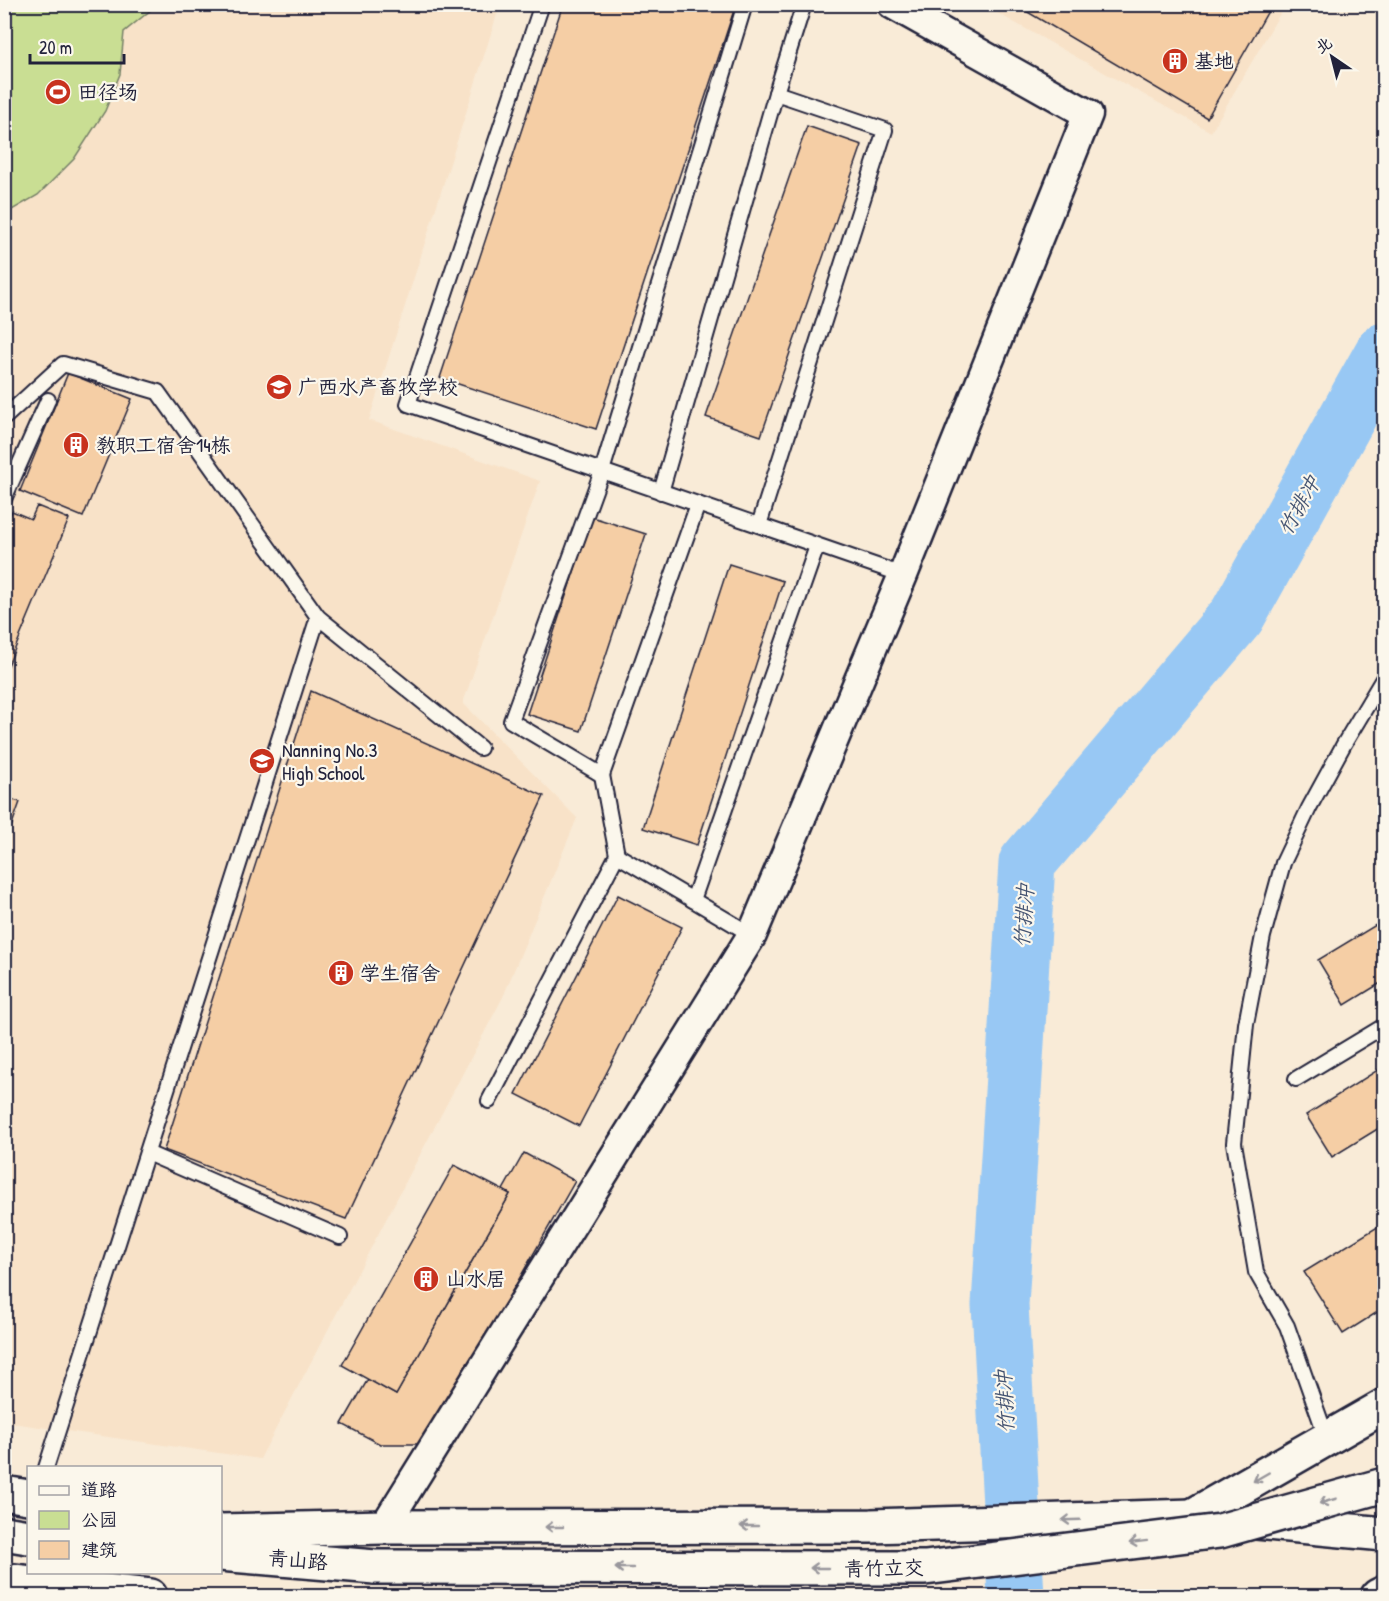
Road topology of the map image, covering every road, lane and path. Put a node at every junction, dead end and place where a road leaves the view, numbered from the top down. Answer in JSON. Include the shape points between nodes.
{"nodes":[{"id":1,"x":542,"y":4,"type":"edge"},
{"id":2,"x":745,"y":4,"type":"edge"},
{"id":3,"x":804,"y":4,"type":"edge"},
{"id":4,"x":892,"y":4,"type":"edge"},
{"id":5,"x":776,"y":93,"type":"junction"},
{"id":6,"x":48,"y":400,"type":"dead end"},
{"id":7,"x":4,"y":418,"type":"edge"},
{"id":8,"x":602,"y":471,"type":"junction"},
{"id":9,"x":661,"y":492,"type":"junction"},
{"id":10,"x":4,"y":499,"type":"edge"},
{"id":11,"x":698,"y":504,"type":"junction"},
{"id":12,"x":759,"y":525,"type":"junction"},
{"id":13,"x":817,"y":546,"type":"junction"},
{"id":14,"x":903,"y":575,"type":"junction"},
{"id":15,"x":318,"y":616,"type":"junction"},
{"id":16,"x":1384,"y":677,"type":"edge"},
{"id":17,"x":480,"y":748,"type":"dead end"},
{"id":18,"x":602,"y":775,"type":"junction"},
{"id":19,"x":617,"y":855,"type":"junction"},
{"id":20,"x":693,"y":900,"type":"junction"},
{"id":21,"x":752,"y":935,"type":"junction"},
{"id":22,"x":1384,"y":1026,"type":"edge"},
{"id":23,"x":1296,"y":1079,"type":"dead end"},
{"id":24,"x":489,"y":1101,"type":"dead end"},
{"id":25,"x":147,"y":1153,"type":"junction"},
{"id":26,"x":340,"y":1237,"type":"dead end"},
{"id":27,"x":1384,"y":1406,"type":"edge"},
{"id":28,"x":1327,"y":1439,"type":"junction"},
{"id":29,"x":46,"y":1466,"type":"edge"},
{"id":30,"x":1384,"y":1485,"type":"edge"},
{"id":31,"x":4,"y":1493,"type":"edge"},
{"id":32,"x":27,"y":1497,"type":"edge"},
{"id":33,"x":222,"y":1514,"type":"edge"},
{"id":34,"x":1192,"y":1516,"type":"junction"},
{"id":35,"x":384,"y":1527,"type":"junction"},
{"id":36,"x":222,"y":1531,"type":"edge"},
{"id":37,"x":1384,"y":1534,"type":"edge"},
{"id":38,"x":222,"y":1554,"type":"edge"},
{"id":39,"x":375,"y":1567,"type":"joint"},
{"id":40,"x":4,"y":1580,"type":"edge"},
{"id":41,"x":1384,"y":1593,"type":"edge"},
{"id":42,"x":150,"y":1596,"type":"edge"},
{"id":43,"x":1378,"y":1596,"type":"edge"}],
"edges":[{"from":1,"to":8,"type":"lane","via":[[408,404]]},
{"from":2,"to":8,"type":"lane"},
{"from":3,"to":5,"type":"lane"},
{"from":4,"to":14,"type":"street","via":[[1088,114]]},
{"from":5,"to":9,"type":"lane"},
{"from":5,"to":12,"type":"lane","via":[[885,130]]},
{"from":6,"to":10,"type":"lane"},
{"from":7,"to":15,"type":"lane","via":[[63,364],[158,392]]},
{"from":8,"to":9,"type":"lane"},
{"from":8,"to":18,"type":"lane","via":[[511,721]]},
{"from":9,"to":11,"type":"lane"},
{"from":11,"to":12,"type":"lane"},
{"from":11,"to":18,"type":"lane"},
{"from":12,"to":13,"type":"lane"},
{"from":13,"to":14,"type":"lane"},
{"from":13,"to":20,"type":"lane"},
{"from":14,"to":21,"type":"street"},
{"from":15,"to":17,"type":"lane"},
{"from":15,"to":25,"type":"lane"},
{"from":16,"to":28,"type":"lane","via":[[1344,744],[1283,863],[1263,936],[1246,1024],[1234,1143],[1256,1272],[1287,1326]]},
{"from":18,"to":19,"type":"lane"},
{"from":19,"to":20,"type":"lane"},
{"from":19,"to":24,"type":"lane"},
{"from":20,"to":21,"type":"lane"},
{"from":21,"to":35,"type":"street"},
{"from":22,"to":23,"type":"lane"},
{"from":25,"to":26,"type":"lane"},
{"from":25,"to":29,"type":"lane"},
{"from":27,"to":28,"type":"main road"},
{"from":28,"to":34,"type":"main road","one_way":true},
{"from":30,"to":39,"type":"main road","name":"青竹立交","one_way":true,"bridge":true,"via":[[1220,1531],[925,1569]]},
{"from":31,"to":32,"type":"main road"},
{"from":33,"to":35,"type":"main road"},
{"from":34,"to":35,"type":"main road","one_way":true,"via":[[871,1526]]},
{"from":34,"to":37,"type":"main road"},
{"from":35,"to":36,"type":"main road"},
{"from":38,"to":39,"type":"main road","name":"青山路"},
{"from":40,"to":42,"type":"main road"},
{"from":41,"to":43,"type":"main road"}]}
